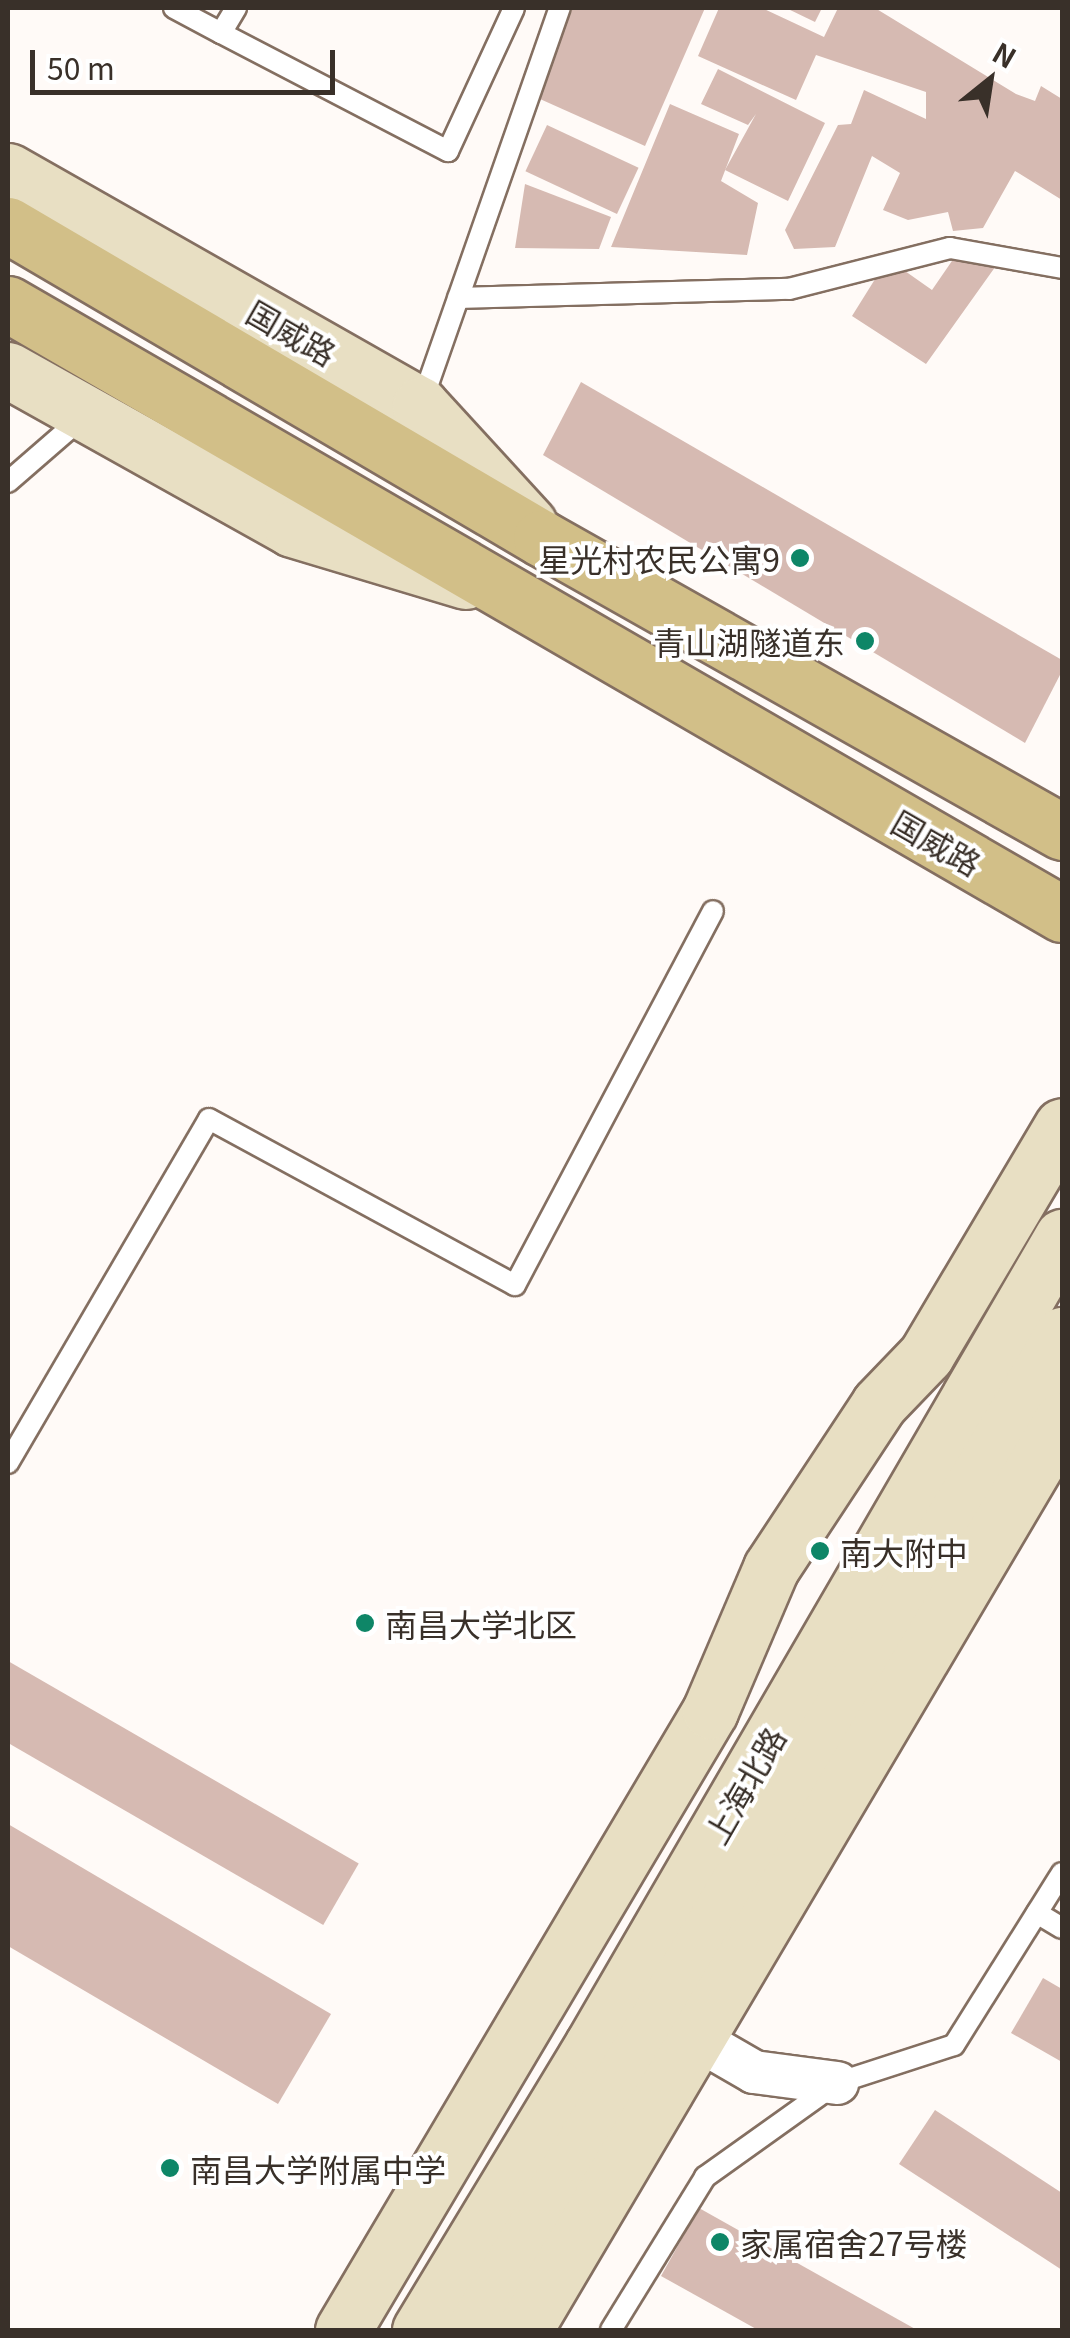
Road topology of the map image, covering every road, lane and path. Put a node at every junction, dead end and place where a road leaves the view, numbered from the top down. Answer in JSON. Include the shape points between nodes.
{"nodes":[{"id":1,"x":174,"y":8,"type":"edge"},
{"id":2,"x":236,"y":8,"type":"edge"},
{"id":3,"x":514,"y":8,"type":"edge"},
{"id":4,"x":560,"y":8,"type":"edge"},
{"id":5,"x":221,"y":33,"type":"junction"},
{"id":6,"x":8,"y":171,"type":"edge"},
{"id":7,"x":8,"y":225,"type":"edge"},
{"id":8,"x":1062,"y":268,"type":"edge"},
{"id":9,"x":458,"y":298,"type":"junction"},
{"id":10,"x":8,"y":304,"type":"edge"},
{"id":11,"x":8,"y":370,"type":"edge"},
{"id":12,"x":420,"y":406,"type":"junction"},
{"id":13,"x":85,"y":415,"type":"junction"},
{"id":14,"x":8,"y":482,"type":"edge"},
{"id":15,"x":541,"y":538,"type":"junction"},
{"id":16,"x":499,"y":592,"type":"junction"},
{"id":17,"x":1062,"y":832,"type":"edge"},
{"id":18,"x":713,"y":911,"type":"dead end"},
{"id":19,"x":1062,"y":914,"type":"edge"},
{"id":20,"x":1062,"y":1126,"type":"edge"},
{"id":21,"x":1062,"y":1237,"type":"edge"},
{"id":22,"x":1062,"y":1336,"type":"edge"},
{"id":23,"x":1062,"y":1420,"type":"edge"},
{"id":24,"x":8,"y":1463,"type":"edge"},
{"id":25,"x":1062,"y":1873,"type":"edge"},
{"id":26,"x":1037,"y":1913,"type":"junction"},
{"id":27,"x":1062,"y":1928,"type":"edge"},
{"id":28,"x":677,"y":2028,"type":"junction"},
{"id":29,"x":836,"y":2083,"type":"junction"},
{"id":30,"x":344,"y":2330,"type":"edge"},
{"id":31,"x":420,"y":2330,"type":"edge"},
{"id":32,"x":474,"y":2330,"type":"edge"},
{"id":33,"x":524,"y":2330,"type":"edge"},
{"id":34,"x":612,"y":2330,"type":"edge"}],
"edges":[{"from":1,"to":5,"type":"lane"},
{"from":2,"to":5,"type":"lane"},
{"from":3,"to":5,"type":"lane","via":[[448,151]]},
{"from":4,"to":9,"type":"lane"},
{"from":6,"to":12,"type":"main road","name":"国威路"},
{"from":7,"to":15,"type":"main road","name":"国威路"},
{"from":8,"to":9,"type":"lane","via":[[950,248],[790,289]]},
{"from":9,"to":12,"type":"lane"},
{"from":10,"to":16,"type":"main road","name":"国威路"},
{"from":11,"to":13,"type":"main road","name":"国威路"},
{"from":12,"to":15,"type":"main road","name":"国威路"},
{"from":13,"to":14,"type":"lane"},
{"from":13,"to":16,"type":"main road","name":"国威路","via":[[292,529]]},
{"from":15,"to":17,"type":"main road","name":"国威路"},
{"from":16,"to":19,"type":"main road","name":"国威路"},
{"from":18,"to":24,"type":"lane","via":[[515,1285],[209,1120]]},
{"from":20,"to":30,"type":"main road","via":[[926,1355],[880,1404],[771,1568],[710,1711]]},
{"from":21,"to":31,"type":"main road","name":"上海北路"},
{"from":22,"to":28,"type":"main road","name":"上海北路"},
{"from":23,"to":28,"type":"main road"},
{"from":25,"to":26,"type":"lane"},
{"from":26,"to":27,"type":"lane"},
{"from":26,"to":29,"type":"lane","via":[[954,2045]]},
{"from":28,"to":29,"type":"street","via":[[754,2072]]},
{"from":28,"to":32,"type":"main road","name":"上海北路"},
{"from":28,"to":33,"type":"main road"},
{"from":29,"to":34,"type":"lane","via":[[705,2176]]}]}
